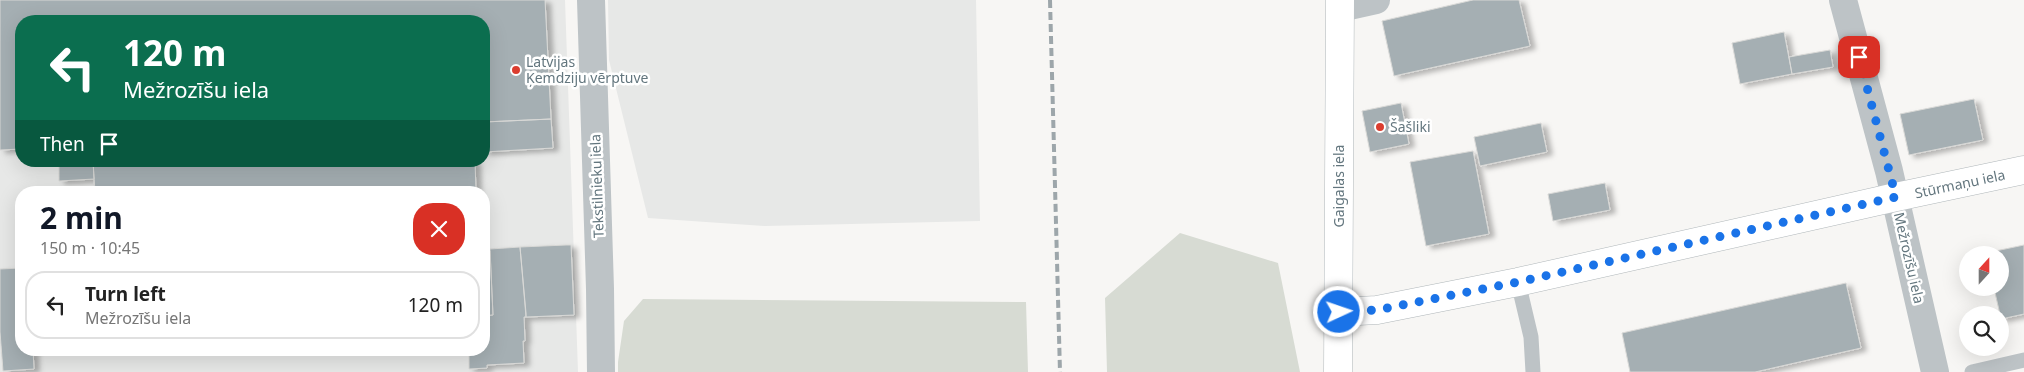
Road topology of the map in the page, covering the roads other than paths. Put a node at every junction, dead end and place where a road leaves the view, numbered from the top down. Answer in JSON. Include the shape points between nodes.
{"nodes":[{"id":1,"x":591,"y":0,"type":"edge"},
{"id":2,"x":1376,"y":0,"type":"edge"},
{"id":3,"x":1843,"y":0,"type":"edge"},
{"id":4,"x":1340,"y":4,"type":"edge"},
{"id":5,"x":2024,"y":170,"type":"edge"},
{"id":6,"x":1896,"y":197,"type":"junction"},
{"id":7,"x":1518,"y":282,"type":"junction"},
{"id":8,"x":1339,"y":312,"type":"junction"},
{"id":9,"x":2024,"y":360,"type":"edge"},
{"id":10,"x":601,"y":372,"type":"edge"},
{"id":11,"x":1338,"y":372,"type":"edge"},
{"id":12,"x":1533,"y":372,"type":"edge"},
{"id":13,"x":1935,"y":372,"type":"edge"},
{"id":14,"x":1972,"y":372,"type":"edge"}],
"edges":[{"from":1,"to":10,"type":"street","name":"Tekstilnieku iela"},
{"from":2,"to":4,"type":"street"},
{"from":3,"to":6,"type":"street","name":"Mežrozīšu iela"},
{"from":4,"to":8,"type":"street","name":"Gaigalas iela"},
{"from":5,"to":6,"type":"street","name":"Stūrmaņu iela"},
{"from":6,"to":7,"type":"street","name":"Stūrmaņu iela"},
{"from":6,"to":13,"type":"street","name":"Mežrozīšu iela"},
{"from":7,"to":8,"type":"street","name":"Stūrmaņu iela","via":[[1377,310]]},
{"from":7,"to":12,"type":"lane","via":[[1531,338]]},
{"from":8,"to":11,"type":"street","name":"Gaigalas iela"},
{"from":9,"to":14,"type":"lane"}]}
